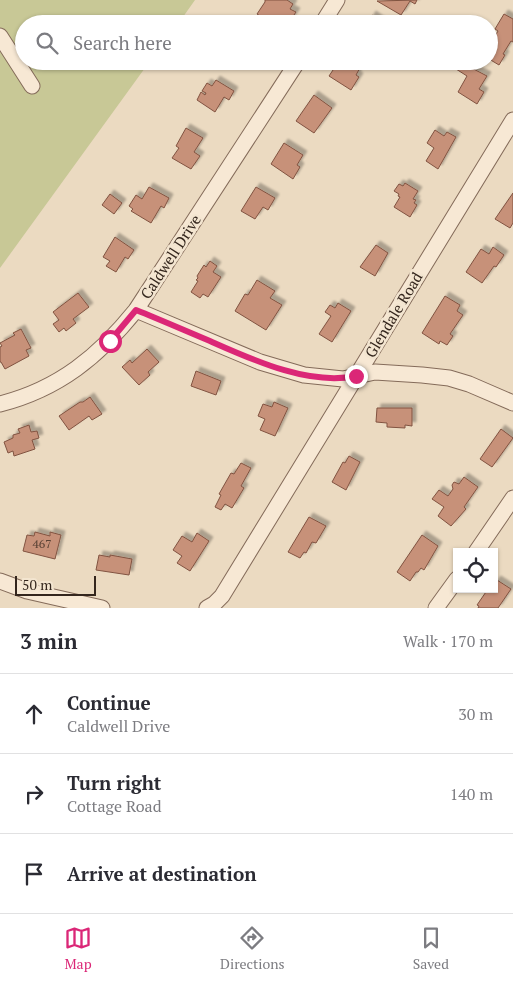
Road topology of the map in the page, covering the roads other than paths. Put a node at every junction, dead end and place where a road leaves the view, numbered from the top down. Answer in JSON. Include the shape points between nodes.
{"nodes":[{"id":1,"x":337,"y":0,"type":"edge"},
{"id":2,"x":328,"y":15,"type":"edge"},
{"id":3,"x":0,"y":36,"type":"edge"},
{"id":4,"x":15,"y":59,"type":"edge"},
{"id":5,"x":22,"y":70,"type":"edge"},
{"id":6,"x":292,"y":70,"type":"edge"},
{"id":7,"x":32,"y":86,"type":"dead end"},
{"id":8,"x":513,"y":120,"type":"edge"},
{"id":9,"x":136,"y":310,"type":"junction"},
{"id":10,"x":356,"y":376,"type":"junction"},
{"id":11,"x":513,"y":403,"type":"edge"},
{"id":12,"x":0,"y":404,"type":"edge"},
{"id":13,"x":513,"y":498,"type":"edge"},
{"id":14,"x":479,"y":548,"type":"edge"},
{"id":15,"x":0,"y":581,"type":"edge"},
{"id":16,"x":453,"y":585,"type":"edge"},
{"id":17,"x":102,"y":608,"type":"edge"},
{"id":18,"x":207,"y":608,"type":"edge"},
{"id":19,"x":436,"y":608,"type":"edge"}],
"edges":[{"from":1,"to":2,"type":"street"},
{"from":3,"to":4,"type":"street"},
{"from":5,"to":7,"type":"street"},
{"from":6,"to":9,"type":"street","name":"Caldwell Drive"},
{"from":8,"to":10,"type":"street","name":"Glendale Road"},
{"from":9,"to":10,"type":"street","via":[[260,362],[304,375],[343,379]]},
{"from":9,"to":12,"type":"street","name":"Caldwell Drive","via":[[110,341],[73,372],[34,393]]},
{"from":10,"to":11,"type":"street","via":[[397,372],[449,378]]},
{"from":10,"to":18,"type":"street","name":"Glendale Road","via":[[222,596]]},
{"from":13,"to":14,"type":"street"},
{"from":15,"to":17,"type":"street","via":[[27,591]]},
{"from":16,"to":19,"type":"street"}]}
